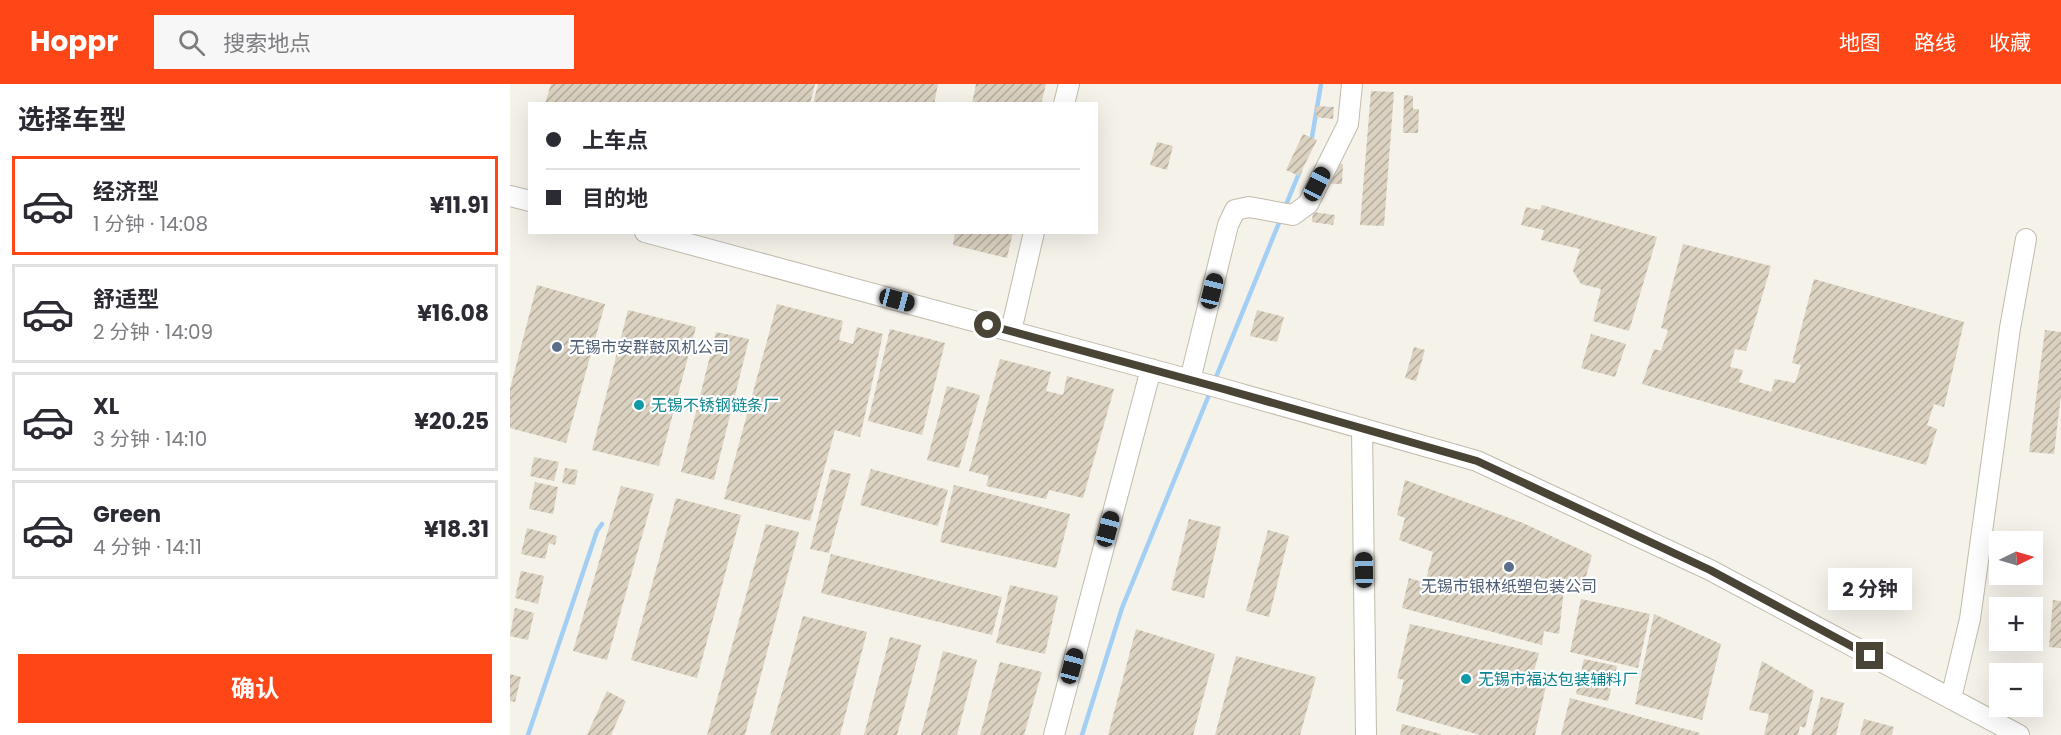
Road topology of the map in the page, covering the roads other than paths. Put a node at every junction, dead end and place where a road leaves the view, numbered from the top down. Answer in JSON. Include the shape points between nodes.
{"nodes":[{"id":1,"x":1068,"y":84,"type":"edge"},
{"id":2,"x":1352,"y":84,"type":"edge"},
{"id":3,"x":1064,"y":102,"type":"edge"},
{"id":4,"x":510,"y":196,"type":"edge"},
{"id":5,"x":528,"y":200,"type":"edge"},
{"id":6,"x":652,"y":234,"type":"edge"},
{"id":7,"x":1034,"y":234,"type":"edge"},
{"id":8,"x":2026,"y":238,"type":"dead end"},
{"id":9,"x":1011,"y":331,"type":"junction"},
{"id":10,"x":1151,"y":369,"type":"junction"},
{"id":11,"x":1204,"y":384,"type":"junction"},
{"id":12,"x":1362,"y":429,"type":"junction"},
{"id":13,"x":1951,"y":699,"type":"junction"},
{"id":14,"x":1054,"y":735,"type":"edge"},
{"id":15,"x":1366,"y":735,"type":"edge"},
{"id":16,"x":2019,"y":735,"type":"edge"}],
"edges":[{"from":1,"to":3,"type":"street"},
{"from":2,"to":11,"type":"street","via":[[1348,124],[1308,204],[1293,215],[1249,207],[1235,210],[1228,225]]},
{"from":4,"to":5,"type":"street"},
{"from":6,"to":9,"type":"street"},
{"from":7,"to":9,"type":"street"},
{"from":8,"to":13,"type":"street","via":[[1970,619]]},
{"from":9,"to":10,"type":"street"},
{"from":10,"to":11,"type":"street"},
{"from":10,"to":14,"type":"street"},
{"from":11,"to":12,"type":"street"},
{"from":12,"to":13,"type":"street","via":[[1477,461],[1710,570]]},
{"from":12,"to":15,"type":"street"},
{"from":13,"to":16,"type":"street"}]}
